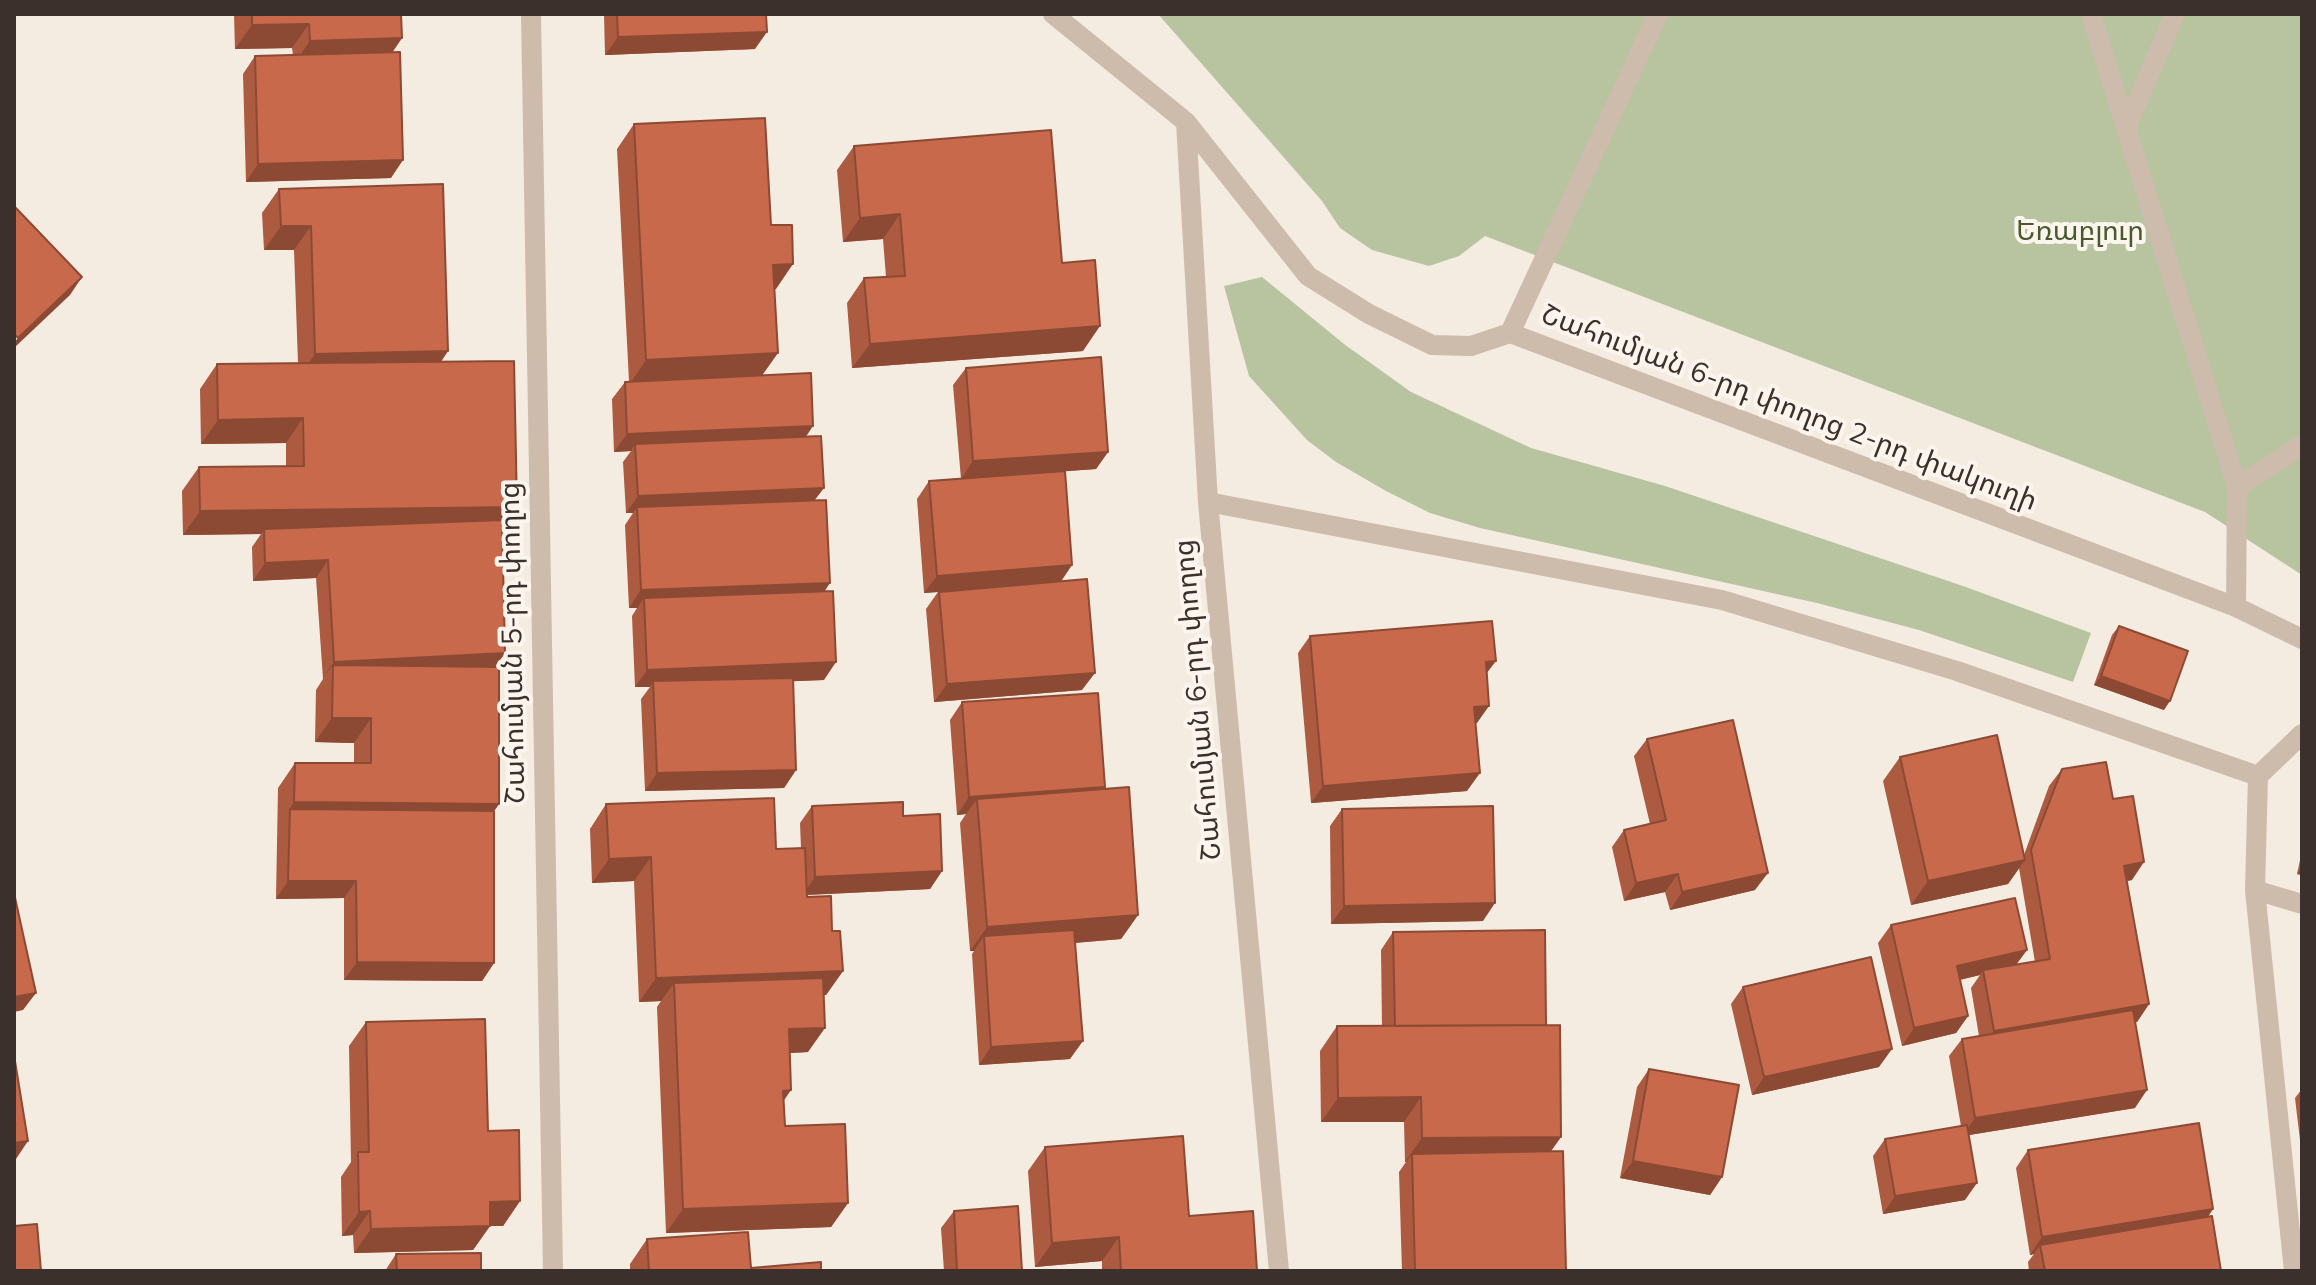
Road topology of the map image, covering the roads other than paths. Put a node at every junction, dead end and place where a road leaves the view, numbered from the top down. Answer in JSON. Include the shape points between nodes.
{"nodes":[{"id":1,"x":531,"y":14,"type":"edge"},
{"id":2,"x":1053,"y":14,"type":"edge"},
{"id":3,"x":1658,"y":14,"type":"edge"},
{"id":4,"x":2091,"y":14,"type":"edge"},
{"id":5,"x":2175,"y":14,"type":"edge"},
{"id":6,"x":1186,"y":122,"type":"junction"},
{"id":7,"x":2126,"y":128,"type":"junction"},
{"id":8,"x":1510,"y":333,"type":"junction"},
{"id":9,"x":2302,"y":445,"type":"edge"},
{"id":10,"x":2237,"y":487,"type":"junction"},
{"id":11,"x":1208,"y":502,"type":"junction"},
{"id":12,"x":2236,"y":607,"type":"junction"},
{"id":13,"x":2302,"y":639,"type":"edge"},
{"id":14,"x":2302,"y":734,"type":"edge"},
{"id":15,"x":2258,"y":776,"type":"junction"},
{"id":16,"x":2255,"y":890,"type":"junction"},
{"id":17,"x":2302,"y":904,"type":"edge"},
{"id":18,"x":553,"y":1271,"type":"edge"},
{"id":19,"x":1279,"y":1271,"type":"edge"},
{"id":20,"x":2294,"y":1271,"type":"edge"}],
"edges":[{"from":1,"to":18,"type":"street","name":"Շահումյան 5-րդ փողոց"},
{"from":2,"to":6,"type":"street","name":"Շահումյան 6-րդ փողոց 2-րդ փակուղի"},
{"from":3,"to":8,"type":"street"},
{"from":4,"to":7,"type":"street"},
{"from":5,"to":7,"type":"street"},
{"from":6,"to":8,"type":"street","name":"Շահումյան 6-րդ փողոց 2-րդ փակուղի","via":[[1308,276],[1432,345],[1471,346]]},
{"from":6,"to":11,"type":"street","name":"Շահումյան 6-րդ փողոց"},
{"from":7,"to":10,"type":"street"},
{"from":8,"to":12,"type":"street","name":"Շահումյան 6-րդ փողոց 2-րդ փակուղի"},
{"from":9,"to":10,"type":"street"},
{"from":10,"to":12,"type":"street"},
{"from":11,"to":15,"type":"street","via":[[1722,600],[1957,671]]},
{"from":11,"to":19,"type":"street","name":"Շահումյան 6-րդ փողոց"},
{"from":12,"to":13,"type":"street","name":"Շահումյան 6-րդ փողոց 2-րդ փակուղի"},
{"from":14,"to":15,"type":"street"},
{"from":15,"to":16,"type":"street"},
{"from":16,"to":17,"type":"street"},
{"from":16,"to":20,"type":"street"}]}
